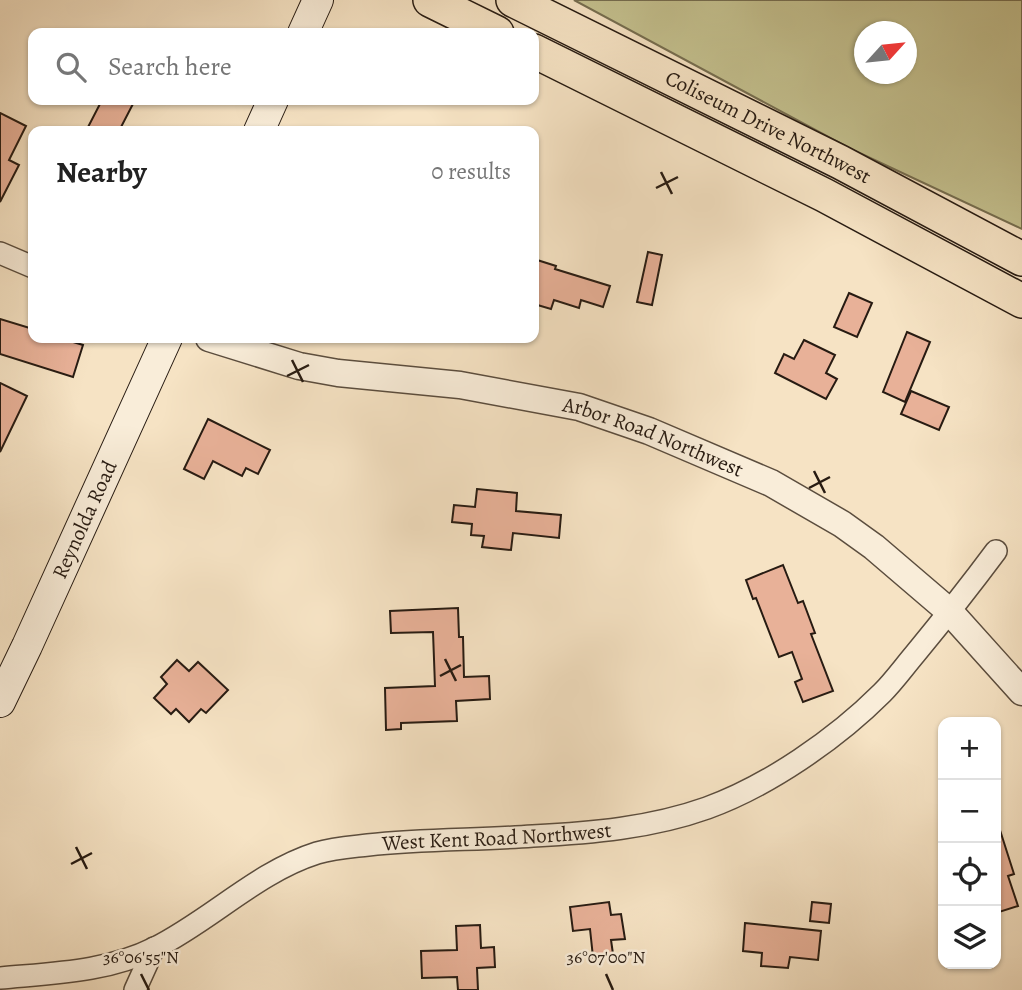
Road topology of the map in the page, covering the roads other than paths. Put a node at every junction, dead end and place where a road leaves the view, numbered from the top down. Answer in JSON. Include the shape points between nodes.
{"nodes":[{"id":1,"x":318,"y":0,"type":"edge"},
{"id":2,"x":430,"y":0,"type":"edge"},
{"id":3,"x":513,"y":0,"type":"edge"},
{"id":4,"x":305,"y":28,"type":"edge"},
{"id":5,"x":487,"y":28,"type":"edge"},
{"id":6,"x":539,"y":53,"type":"edge"},
{"id":7,"x":271,"y":105,"type":"edge"},
{"id":8,"x":261,"y":126,"type":"edge"},
{"id":9,"x":0,"y":253,"type":"edge"},
{"id":10,"x":1022,"y":259,"type":"edge"},
{"id":11,"x":28,"y":265,"type":"edge"},
{"id":12,"x":1022,"y":300,"type":"edge"},
{"id":13,"x":165,"y":343,"type":"edge"},
{"id":14,"x":225,"y":343,"type":"edge"},
{"id":15,"x":996,"y":551,"type":"dead end"},
{"id":16,"x":950,"y":612,"type":"junction"},
{"id":17,"x":1022,"y":692,"type":"edge"},
{"id":18,"x":0,"y":702,"type":"edge"},
{"id":19,"x":154,"y":948,"type":"junction"},
{"id":20,"x":0,"y":978,"type":"edge"},
{"id":21,"x":135,"y":990,"type":"edge"}],
"edges":[{"from":1,"to":4,"type":"main road"},
{"from":2,"to":5,"type":"main road"},
{"from":3,"to":10,"type":"main road","name":"Coliseum Drive Northwest","via":[[841,162]]},
{"from":6,"to":12,"type":"main road","name":"Coliseum Drive Northwest","via":[[824,195]]},
{"from":7,"to":8,"type":"main road"},
{"from":9,"to":11,"type":"street"},
{"from":13,"to":18,"type":"main road","name":"Reynolda Road"},
{"from":14,"to":16,"type":"street","name":"Arbor Road Northwest","via":[[299,366],[460,385],[579,407],[649,431],[771,483],[842,524]]},
{"from":15,"to":16,"type":"street","name":"West Kent Road Northwest"},
{"from":16,"to":17,"type":"street","name":"Arbor Road Northwest"},
{"from":16,"to":19,"type":"street","name":"West Kent Road Northwest","via":[[884,691],[854,719],[783,769],[708,808],[636,826],[576,834],[390,842],[318,853],[237,894]]},
{"from":19,"to":20,"type":"street","name":"West Kent Road Northwest","via":[[94,969]]},
{"from":19,"to":21,"type":"street"}]}
